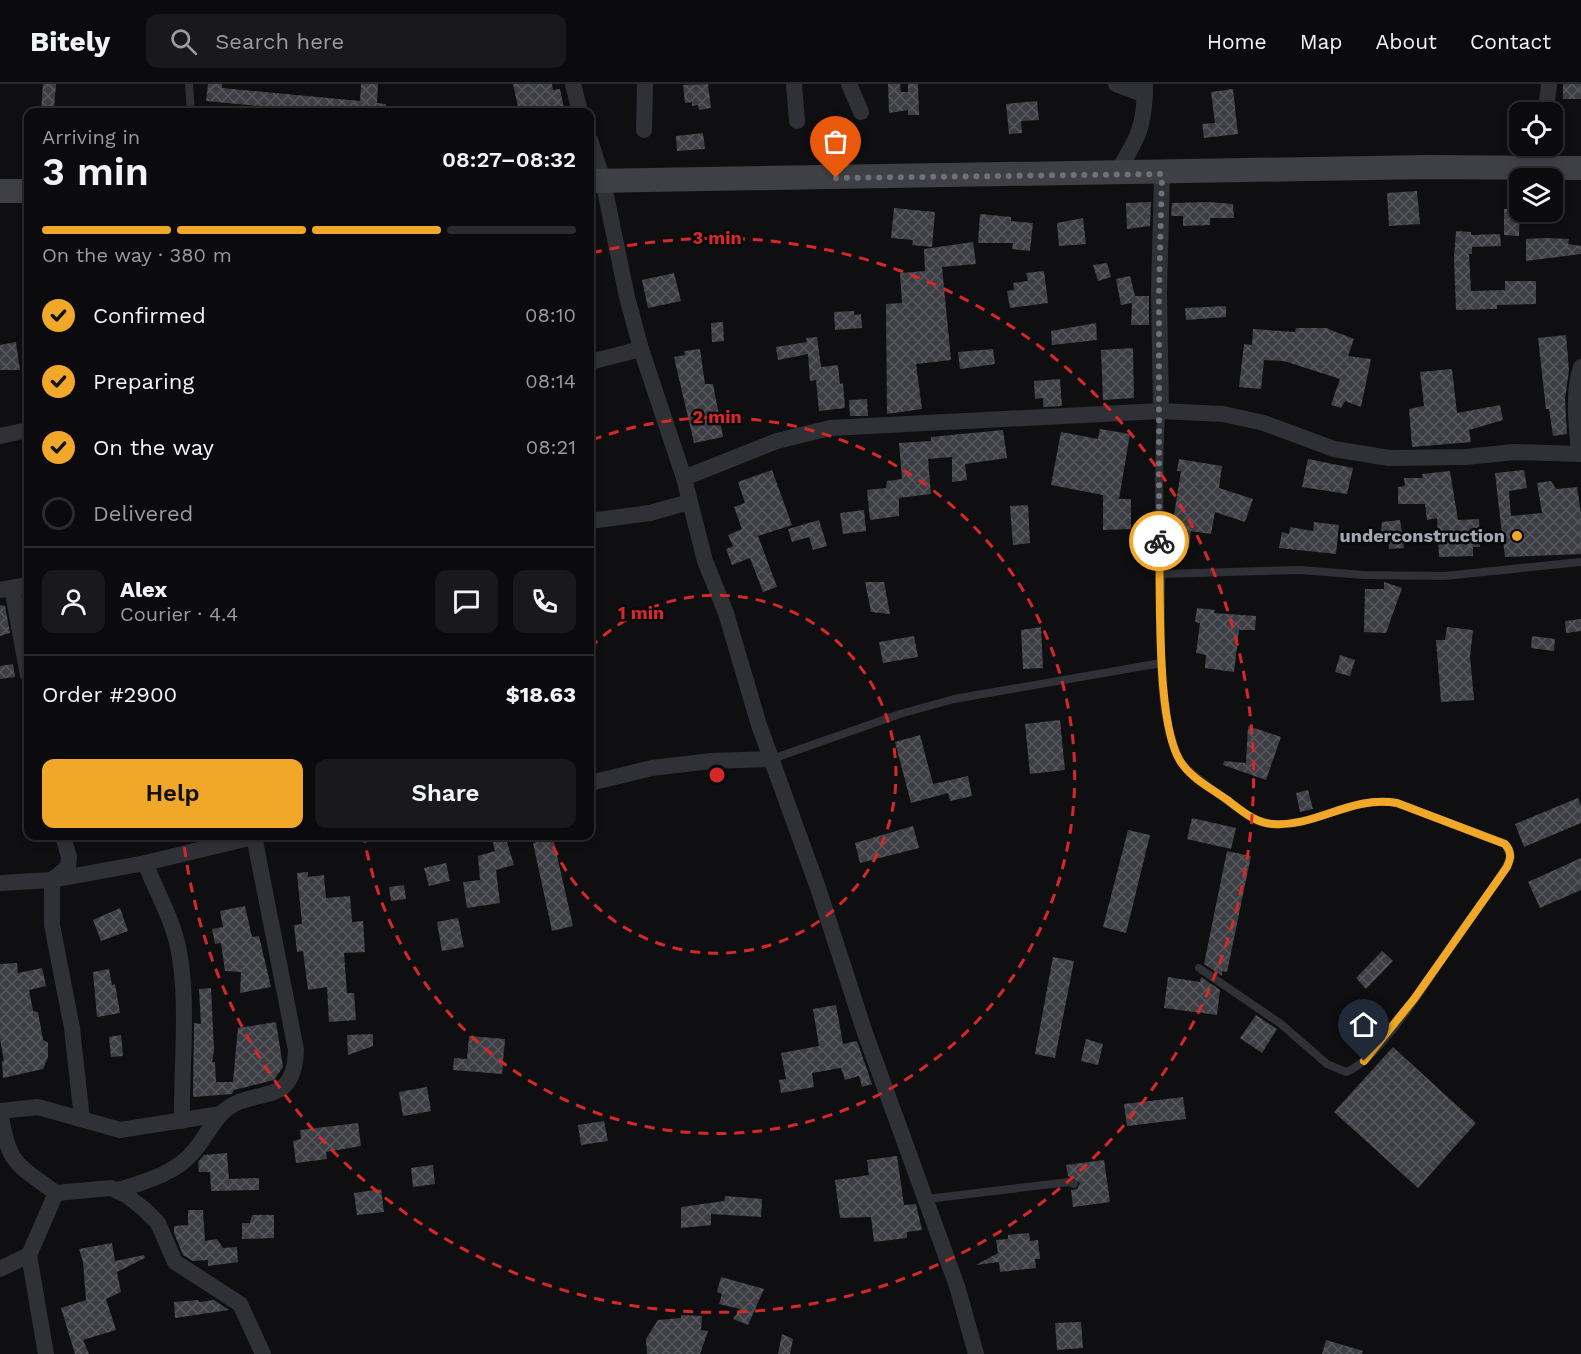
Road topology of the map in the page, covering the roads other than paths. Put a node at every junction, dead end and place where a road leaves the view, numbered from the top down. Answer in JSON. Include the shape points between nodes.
{"nodes":[{"id":1,"x":189,"y":84,"type":"edge"},
{"id":2,"x":573,"y":84,"type":"edge"},
{"id":3,"x":645,"y":84,"type":"edge"},
{"id":4,"x":794,"y":84,"type":"edge"},
{"id":5,"x":849,"y":84,"type":"edge"},
{"id":6,"x":1116,"y":84,"type":"edge"},
{"id":7,"x":1549,"y":84,"type":"edge"},
{"id":8,"x":1145,"y":89,"type":"edge"},
{"id":9,"x":1547,"y":102,"type":"edge"},
{"id":10,"x":191,"y":108,"type":"edge"},
{"id":11,"x":579,"y":108,"type":"edge"},
{"id":12,"x":861,"y":112,"type":"dead end"},
{"id":13,"x":797,"y":122,"type":"dead end"},
{"id":14,"x":644,"y":130,"type":"dead end"},
{"id":15,"x":1542,"y":156,"type":"edge"},
{"id":16,"x":1581,"y":168,"type":"edge"},
{"id":17,"x":1116,"y":174,"type":"junction"},
{"id":18,"x":1162,"y":174,"type":"junction"},
{"id":19,"x":596,"y":181,"type":"edge"},
{"id":20,"x":0,"y":191,"type":"edge"},
{"id":21,"x":24,"y":191,"type":"edge"},
{"id":22,"x":641,"y":349,"type":"junction"},
{"id":23,"x":594,"y":361,"type":"edge"},
{"id":24,"x":1581,"y":367,"type":"edge"},
{"id":25,"x":1161,"y":411,"type":"junction"},
{"id":26,"x":24,"y":431,"type":"edge"},
{"id":27,"x":0,"y":436,"type":"edge"},
{"id":28,"x":1580,"y":454,"type":"edge"},
{"id":29,"x":684,"y":478,"type":"junction"},
{"id":30,"x":689,"y":502,"type":"junction"},
{"id":31,"x":594,"y":520,"type":"edge"},
{"id":32,"x":1581,"y":562,"type":"edge"},
{"id":33,"x":1161,"y":574,"type":"junction"},
{"id":34,"x":14,"y":588,"type":"edge"},
{"id":35,"x":24,"y":650,"type":"edge"},
{"id":36,"x":1161,"y":663,"type":"junction"},
{"id":37,"x":772,"y":759,"type":"junction"},
{"id":38,"x":594,"y":782,"type":"edge"},
{"id":39,"x":64,"y":840,"type":"edge"},
{"id":40,"x":239,"y":840,"type":"edge"},
{"id":41,"x":256,"y":840,"type":"edge"},
{"id":42,"x":145,"y":863,"type":"junction"},
{"id":43,"x":52,"y":880,"type":"junction"},
{"id":44,"x":0,"y":883,"type":"edge"},
{"id":45,"x":1198,"y":968,"type":"dead end"},
{"id":46,"x":0,"y":1111,"type":"edge"},
{"id":47,"x":221,"y":1114,"type":"junction"},
{"id":48,"x":82,"y":1119,"type":"junction"},
{"id":49,"x":182,"y":1121,"type":"junction"},
{"id":50,"x":1074,"y":1184,"type":"dead end"},
{"id":51,"x":118,"y":1190,"type":"junction"},
{"id":52,"x":56,"y":1193,"type":"junction"},
{"id":53,"x":927,"y":1199,"type":"junction"},
{"id":54,"x":29,"y":1255,"type":"junction"},
{"id":55,"x":0,"y":1269,"type":"edge"},
{"id":56,"x":46,"y":1354,"type":"edge"},
{"id":57,"x":263,"y":1354,"type":"edge"},
{"id":58,"x":976,"y":1354,"type":"edge"}],
"edges":[{"from":1,"to":10,"type":"lane"},
{"from":2,"to":11,"type":"street"},
{"from":3,"to":14,"type":"street"},
{"from":4,"to":13,"type":"street"},
{"from":5,"to":12,"type":"street"},
{"from":6,"to":8,"type":"street"},
{"from":7,"to":9,"type":"street"},
{"from":8,"to":17,"type":"street","via":[[1145,114],[1139,137]]},
{"from":15,"to":16,"type":"main road"},
{"from":15,"to":18,"type":"main road"},
{"from":17,"to":18,"type":"main road"},
{"from":17,"to":19,"type":"main road"},
{"from":18,"to":25,"type":"street"},
{"from":19,"to":22,"type":"street"},
{"from":20,"to":21,"type":"main road"},
{"from":22,"to":23,"type":"street"},
{"from":22,"to":29,"type":"street"},
{"from":24,"to":28,"type":"street","via":[[1576,409]]},
{"from":25,"to":28,"type":"street","via":[[1223,414],[1264,423],[1334,449],[1389,458],[1514,452]]},
{"from":25,"to":29,"type":"street","via":[[830,428],[777,441]]},
{"from":25,"to":33,"type":"lane","via":[[1157,494]]},
{"from":26,"to":27,"type":"street"},
{"from":29,"to":30,"type":"street"},
{"from":30,"to":31,"type":"street","via":[[650,513]]},
{"from":30,"to":37,"type":"street"},
{"from":32,"to":33,"type":"lane","via":[[1444,576],[1300,570]]},
{"from":33,"to":36,"type":"lane"},
{"from":34,"to":35,"type":"street"},
{"from":36,"to":37,"type":"lane","via":[[954,699]]},
{"from":36,"to":45,"type":"lane","via":[[1170,732],[1182,765],[1256,821],[1273,825],[1299,822],[1357,803],[1381,800],[1505,844],[1511,857],[1414,999],[1356,1069],[1346,1072],[1327,1064],[1281,1024]]},
{"from":37,"to":38,"type":"street","via":[[652,768]]},
{"from":37,"to":53,"type":"street"},
{"from":39,"to":43,"type":"street","via":[[68,867]]},
{"from":40,"to":42,"type":"street"},
{"from":41,"to":47,"type":"street","via":[[296,1050],[295,1070],[280,1091],[240,1103]]},
{"from":42,"to":43,"type":"street"},
{"from":42,"to":49,"type":"street","via":[[174,931],[180,960]]},
{"from":43,"to":44,"type":"street"},
{"from":43,"to":48,"type":"street","via":[[52,925],[72,1028]]},
{"from":46,"to":48,"type":"street","via":[[38,1107]]},
{"from":46,"to":52,"type":"street","via":[[12,1160]]},
{"from":47,"to":49,"type":"street"},
{"from":47,"to":51,"type":"street","via":[[192,1154],[178,1166]]},
{"from":48,"to":49,"type":"street","via":[[127,1130]]},
{"from":50,"to":53,"type":"lane"},
{"from":51,"to":52,"type":"street"},
{"from":51,"to":57,"type":"street","via":[[158,1223],[175,1262],[240,1304]]},
{"from":52,"to":54,"type":"street"},
{"from":53,"to":58,"type":"street"},
{"from":54,"to":55,"type":"street"},
{"from":54,"to":56,"type":"street"}]}
